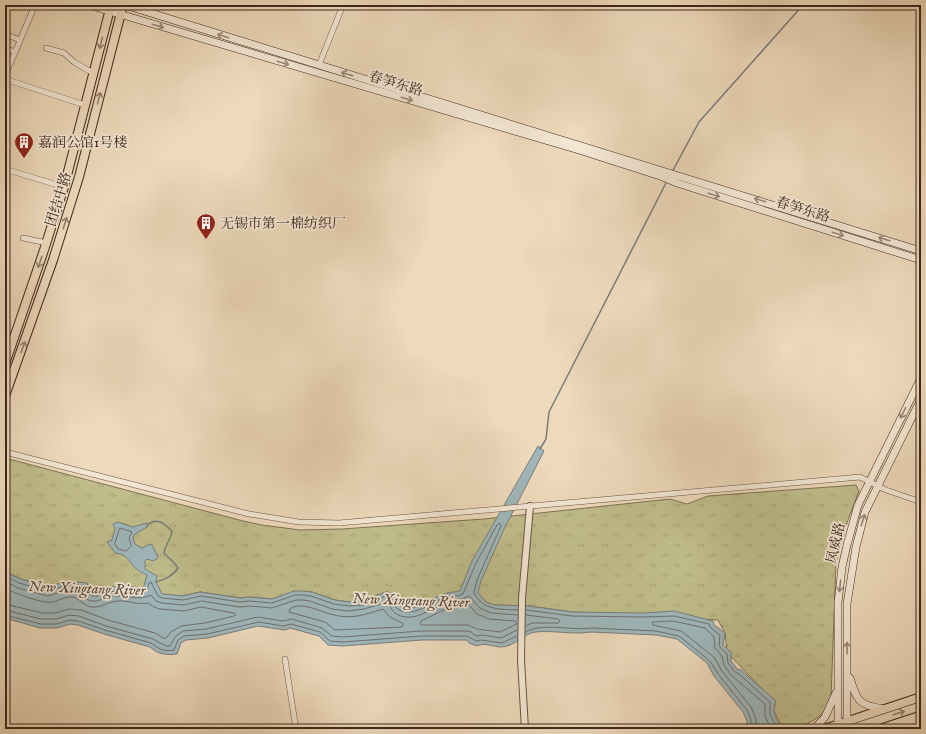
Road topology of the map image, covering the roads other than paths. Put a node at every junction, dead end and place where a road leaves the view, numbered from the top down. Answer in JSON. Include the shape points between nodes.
{"nodes":[{"id":1,"x":35,"y":5,"type":"edge"},
{"id":2,"x":89,"y":5,"type":"edge"},
{"id":3,"x":124,"y":5,"type":"edge"},
{"id":4,"x":343,"y":5,"type":"edge"},
{"id":5,"x":110,"y":8,"type":"edge"},
{"id":6,"x":121,"y":15,"type":"junction"},
{"id":7,"x":5,"y":34,"type":"edge"},
{"id":8,"x":20,"y":40,"type":"junction"},
{"id":9,"x":5,"y":48,"type":"edge"},
{"id":10,"x":46,"y":48,"type":"dead end"},
{"id":11,"x":15,"y":52,"type":"junction"},
{"id":12,"x":7,"y":64,"type":"edge"},
{"id":13,"x":319,"y":65,"type":"junction"},
{"id":14,"x":93,"y":73,"type":"junction"},
{"id":15,"x":5,"y":77,"type":"edge"},
{"id":16,"x":85,"y":104,"type":"junction"},
{"id":17,"x":5,"y":169,"type":"edge"},
{"id":18,"x":665,"y":174,"type":"junction"},
{"id":19,"x":64,"y":187,"type":"junction"},
{"id":20,"x":23,"y":238,"type":"dead end"},
{"id":21,"x":47,"y":243,"type":"junction"},
{"id":22,"x":921,"y":250,"type":"edge"},
{"id":23,"x":921,"y":260,"type":"edge"},
{"id":24,"x":5,"y":364,"type":"edge"},
{"id":25,"x":921,"y":378,"type":"edge"},
{"id":26,"x":5,"y":396,"type":"edge"},
{"id":27,"x":921,"y":399,"type":"edge"},
{"id":28,"x":5,"y":452,"type":"edge"},
{"id":29,"x":869,"y":482,"type":"junction"},
{"id":30,"x":878,"y":486,"type":"junction"},
{"id":31,"x":921,"y":502,"type":"edge"},
{"id":32,"x":530,"y":506,"type":"junction"},
{"id":33,"x":285,"y":659,"type":"dead end"},
{"id":34,"x":847,"y":671,"type":"junction"},
{"id":35,"x":838,"y":687,"type":"junction"},
{"id":36,"x":921,"y":697,"type":"edge"},
{"id":37,"x":921,"y":706,"type":"edge"},
{"id":38,"x":886,"y":709,"type":"junction"},
{"id":39,"x":838,"y":727,"type":"edge"},
{"id":40,"x":849,"y":727,"type":"edge"},
{"id":41,"x":296,"y":729,"type":"edge"},
{"id":42,"x":525,"y":729,"type":"edge"},
{"id":43,"x":814,"y":729,"type":"edge"},
{"id":44,"x":824,"y":729,"type":"edge"}],
"edges":[{"from":1,"to":8,"type":"street"},
{"from":2,"to":5,"type":"main road","name":"春笋东路"},
{"from":3,"to":6,"type":"main road","name":"团结中路"},
{"from":13,"to":3,"type":"main road","name":"春笋东路","one_way":true},
{"from":4,"to":13,"type":"street"},
{"from":5,"to":6,"type":"main road","name":"春笋东路"},
{"from":5,"to":14,"type":"main road","name":"团结中路","one_way":true},
{"from":6,"to":18,"type":"main road","name":"春笋东路","one_way":true},
{"from":26,"to":6,"type":"main road","name":"团结中路","one_way":true,"via":[[54,260],[79,177]]},
{"from":7,"to":8,"type":"street"},
{"from":8,"to":11,"type":"street"},
{"from":9,"to":11,"type":"street"},
{"from":10,"to":14,"type":"street","via":[[64,54]]},
{"from":11,"to":12,"type":"street"},
{"from":12,"to":15,"type":"street"},
{"from":18,"to":13,"type":"main road","name":"春笋东路","one_way":true},
{"from":14,"to":16,"type":"main road","name":"团结中路"},
{"from":15,"to":16,"type":"street"},
{"from":16,"to":19,"type":"main road","name":"团结中路"},
{"from":17,"to":19,"type":"street"},
{"from":22,"to":18,"type":"main road","name":"春笋东路","one_way":true,"via":[[681,176]]},
{"from":18,"to":23,"type":"main road","name":"春笋东路","one_way":true,"via":[[677,183]]},
{"from":19,"to":21,"type":"main road","name":"团结中路"},
{"from":20,"to":21,"type":"street"},
{"from":21,"to":24,"type":"main road","name":"团结中路","one_way":true},
{"from":25,"to":29,"type":"main road","name":"凤威路","one_way":true},
{"from":27,"to":30,"type":"main road","name":"凤威路"},
{"from":28,"to":32,"type":"street","via":[[249,514],[299,522],[339,522]]},
{"from":29,"to":30,"type":"street"},
{"from":29,"to":32,"type":"street","via":[[860,477],[826,479]]},
{"from":29,"to":35,"type":"main road","name":"凤威路","one_way":true,"via":[[852,524],[842,567],[838,603]]},
{"from":30,"to":31,"type":"street"},
{"from":34,"to":30,"type":"main road","name":"凤威路","one_way":true,"via":[[848,604],[852,564],[865,512]]},
{"from":32,"to":42,"type":"street","via":[[522,598],[521,660]]},
{"from":33,"to":41,"type":"street"},
{"from":34,"to":38,"type":"main road","via":[[860,702],[870,707]]},
{"from":34,"to":40,"type":"main road","name":"凤威路"},
{"from":35,"to":39,"type":"main road","name":"凤威路"},
{"from":35,"to":43,"type":"main road","via":[[825,717]]},
{"from":36,"to":38,"type":"main road"},
{"from":40,"to":37,"type":"main road","one_way":true},
{"from":38,"to":40,"type":"main road"},
{"from":39,"to":40,"type":"main road"},
{"from":39,"to":44,"type":"main road"}]}
